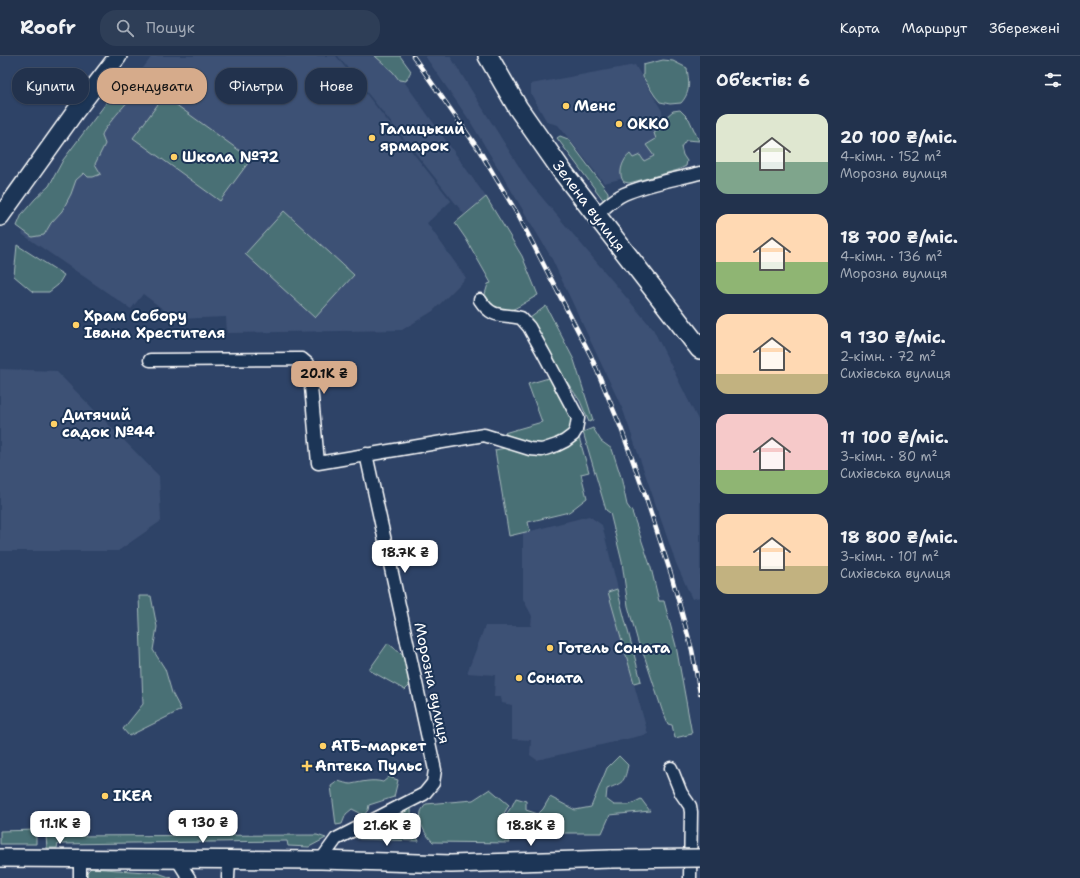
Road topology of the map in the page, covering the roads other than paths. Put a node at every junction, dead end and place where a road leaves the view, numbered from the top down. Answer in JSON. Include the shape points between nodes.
{"nodes":[{"id":1,"x":118,"y":56,"type":"edge"},
{"id":2,"x":488,"y":56,"type":"edge"},
{"id":3,"x":700,"y":172,"type":"edge"},
{"id":4,"x":596,"y":215,"type":"junction"},
{"id":5,"x":0,"y":217,"type":"edge"},
{"id":6,"x":480,"y":300,"type":"dead end"},
{"id":7,"x":700,"y":349,"type":"edge"},
{"id":8,"x":150,"y":360,"type":"dead end"},
{"id":9,"x":366,"y":454,"type":"junction"},
{"id":10,"x":671,"y":768,"type":"dead end"},
{"id":11,"x":0,"y":858,"type":"edge"},
{"id":12,"x":700,"y":858,"type":"edge"},
{"id":13,"x":177,"y":859,"type":"junction"},
{"id":14,"x":229,"y":859,"type":"junction"},
{"id":15,"x":80,"y":860,"type":"junction"},
{"id":16,"x":321,"y":860,"type":"junction"},
{"id":17,"x":80,"y":878,"type":"edge"},
{"id":18,"x":189,"y":878,"type":"edge"},
{"id":19,"x":228,"y":878,"type":"edge"},
{"id":20,"x":690,"y":878,"type":"edge"}],
"edges":[{"from":1,"to":5,"type":"main road","via":[[74,112]]},
{"from":2,"to":4,"type":"main road","name":"Зелена вулиця","via":[[530,126]]},
{"from":3,"to":4,"type":"street","via":[[624,194]]},
{"from":4,"to":7,"type":"main road","name":"Зелена вулиця"},
{"from":6,"to":9,"type":"street","via":[[493,313],[521,318],[524,321],[554,370],[578,418],[573,435],[557,445],[542,450],[522,448],[484,435]]},
{"from":8,"to":9,"type":"street","via":[[302,359],[309,365],[318,463]]},
{"from":9,"to":16,"type":"street","name":"Морозна вулиця","via":[[435,770],[433,783],[424,794],[336,839]]},
{"from":10,"to":20,"type":"street","via":[[681,793],[690,806]]},
{"from":11,"to":15,"type":"main road"},
{"from":12,"to":16,"type":"main road","bridge":true,"via":[[452,864]]},
{"from":13,"to":14,"type":"main road"},
{"from":13,"to":15,"type":"main road"},
{"from":13,"to":18,"type":"street"},
{"from":14,"to":16,"type":"main road"},
{"from":14,"to":19,"type":"street"},
{"from":15,"to":17,"type":"street"}]}
